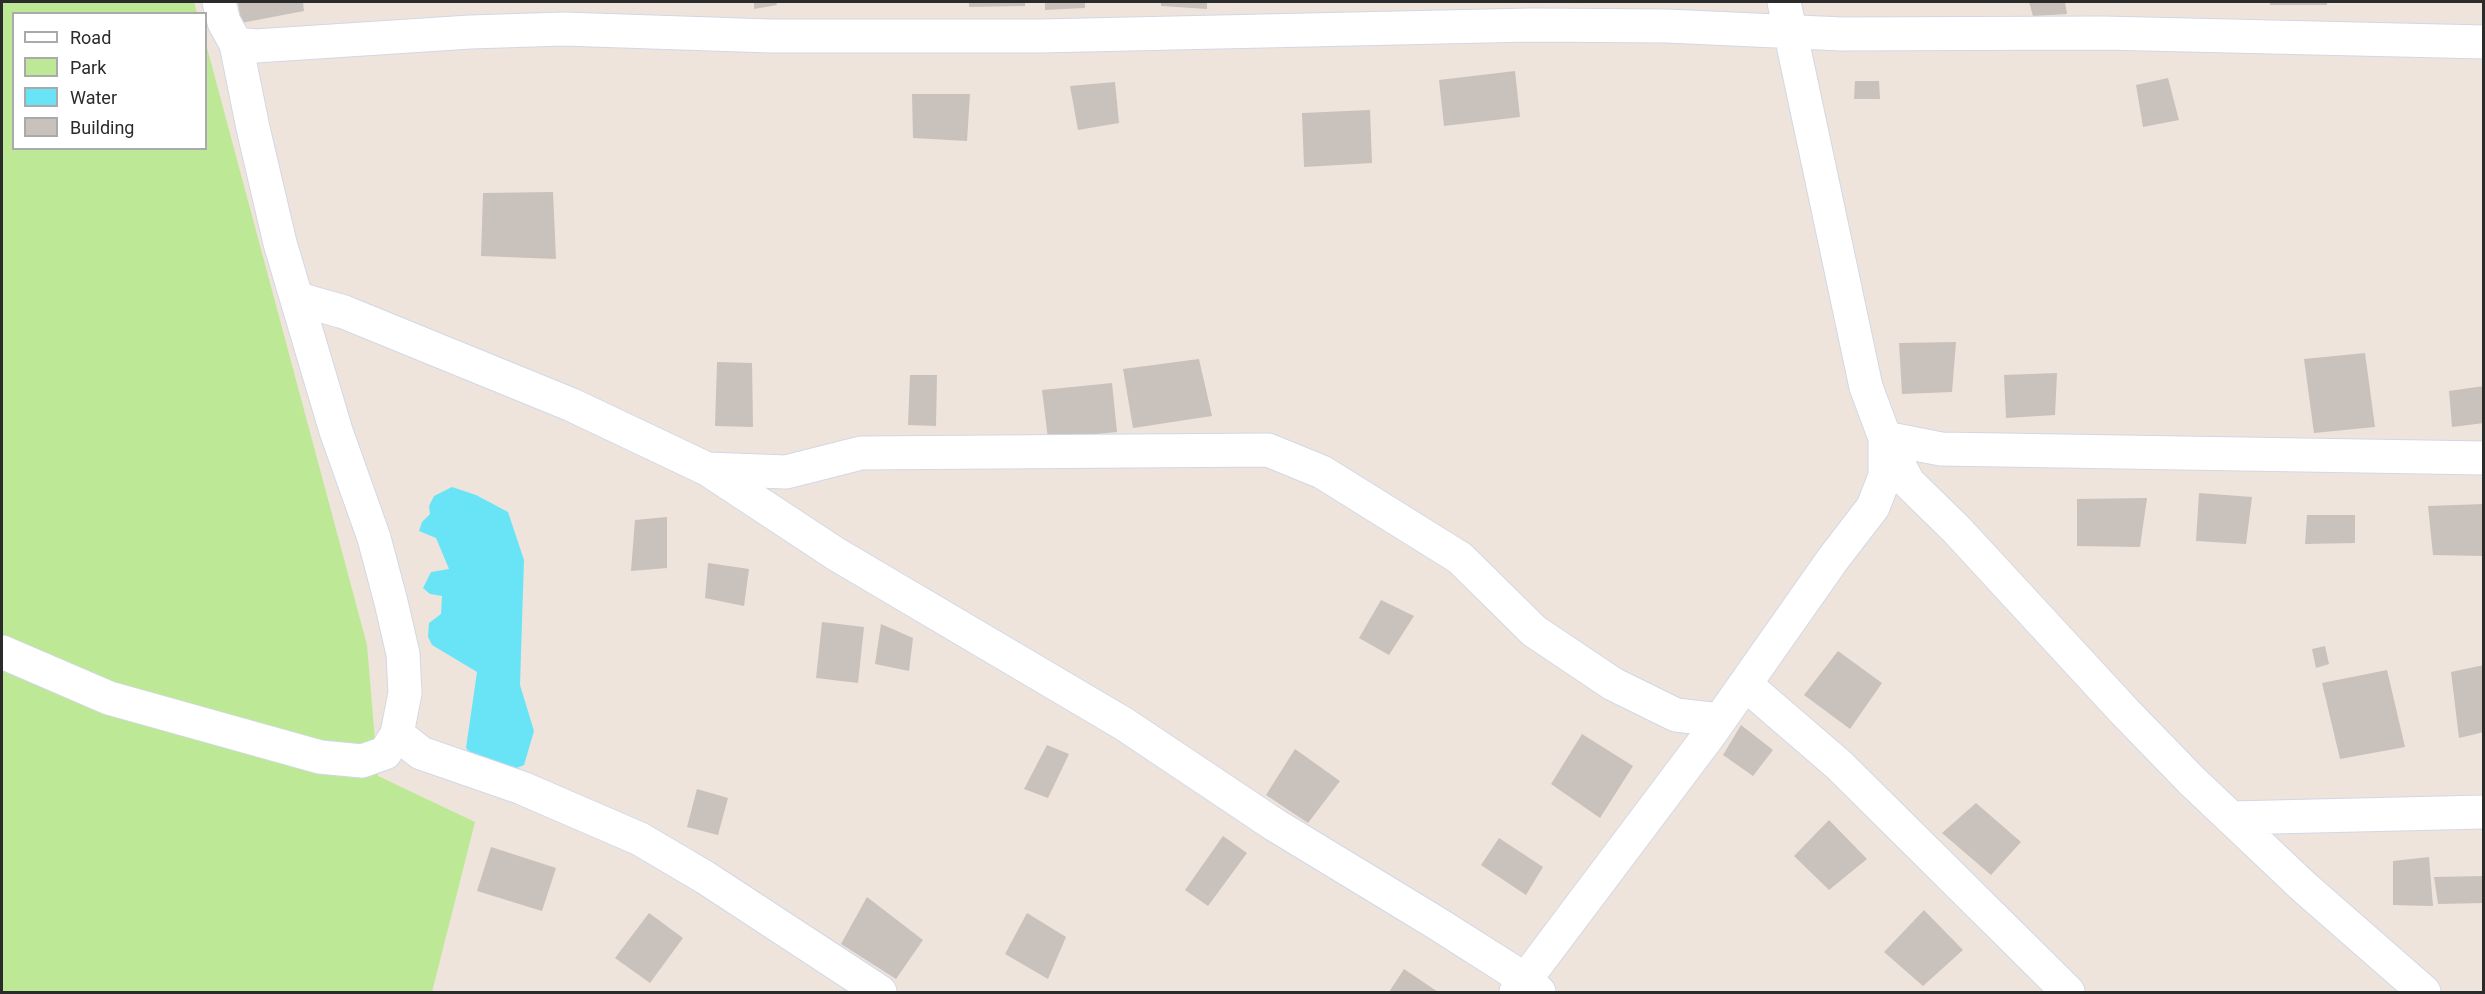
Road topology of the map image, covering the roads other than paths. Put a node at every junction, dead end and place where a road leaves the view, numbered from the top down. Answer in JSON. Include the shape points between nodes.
{"nodes":[{"id":1,"x":219,"y":2,"type":"edge"},
{"id":2,"x":1788,"y":17,"type":"edge"},
{"id":3,"x":2484,"y":42,"type":"edge"},
{"id":4,"x":236,"y":44,"type":"junction"},
{"id":5,"x":298,"y":299,"type":"junction"},
{"id":6,"x":1885,"y":438,"type":"junction"},
{"id":7,"x":2484,"y":458,"type":"edge"},
{"id":8,"x":707,"y":469,"type":"junction"},
{"id":9,"x":2,"y":652,"type":"edge"},
{"id":10,"x":1745,"y":684,"type":"junction"},
{"id":11,"x":1720,"y":720,"type":"junction"},
{"id":12,"x":397,"y":734,"type":"junction"},
{"id":13,"x":2484,"y":812,"type":"edge"},
{"id":14,"x":2231,"y":818,"type":"junction"},
{"id":15,"x":1527,"y":988,"type":"edge"},
{"id":16,"x":880,"y":993,"type":"edge"},
{"id":17,"x":2068,"y":993,"type":"edge"},
{"id":18,"x":2424,"y":993,"type":"edge"}],
"edges":[{"from":1,"to":4,"type":"street"},
{"from":2,"to":3,"type":"street","via":[[2125,34]]},
{"from":2,"to":4,"type":"street","via":[[1667,26],[1041,36],[770,36],[564,29]]},
{"from":2,"to":6,"type":"street","via":[[1866,387]]},
{"from":4,"to":5,"type":"street","via":[[278,231]]},
{"from":5,"to":8,"type":"street","via":[[344,312],[572,405]]},
{"from":5,"to":12,"type":"street","via":[[336,431],[374,538],[396,622],[405,693]]},
{"from":6,"to":7,"type":"street","via":[[1941,449]]},
{"from":6,"to":10,"type":"street","via":[[1885,476],[1874,507]]},
{"from":6,"to":14,"type":"street","via":[[1908,482]]},
{"from":8,"to":11,"type":"street","via":[[786,472],[861,453],[1268,450],[1322,472],[1460,558],[1534,631],[1613,684],[1676,715]]},
{"from":8,"to":15,"type":"street","via":[[836,554],[1124,724],[1275,825],[1438,924]]},
{"from":9,"to":12,"type":"street","via":[[109,698],[320,757],[362,760],[385,753]]},
{"from":10,"to":11,"type":"street"},
{"from":10,"to":17,"type":"street","via":[[1839,765]]},
{"from":11,"to":15,"type":"street"},
{"from":12,"to":16,"type":"street","via":[[421,753],[522,788],[640,838]]},
{"from":13,"to":14,"type":"street"},
{"from":14,"to":18,"type":"street"}]}
